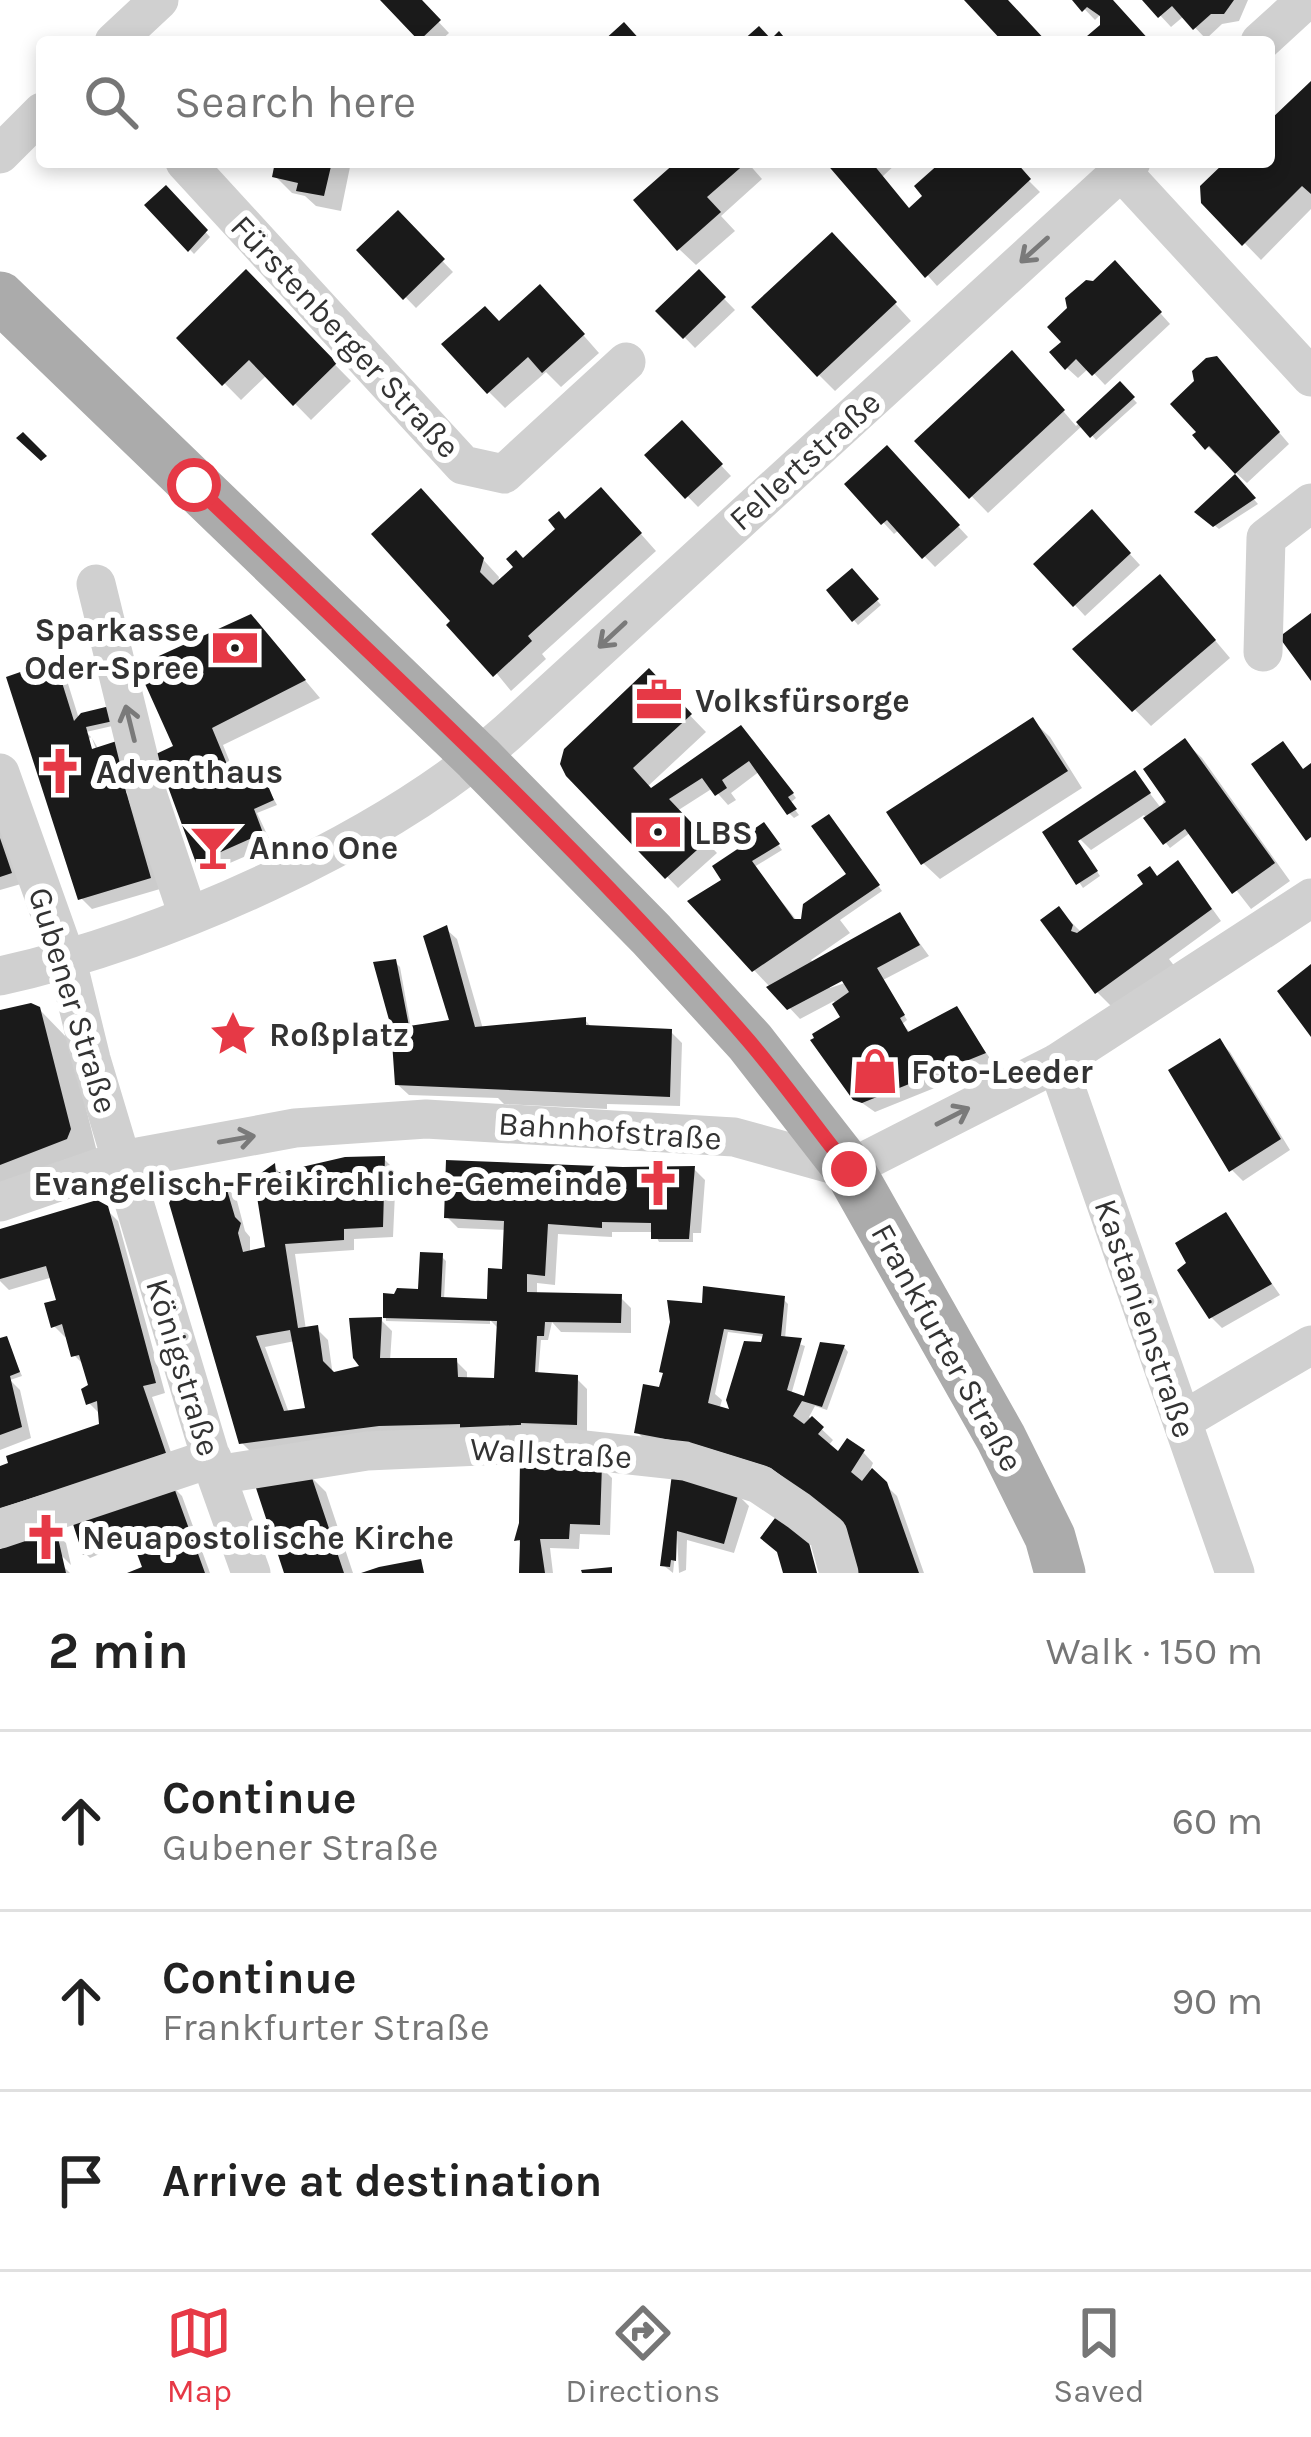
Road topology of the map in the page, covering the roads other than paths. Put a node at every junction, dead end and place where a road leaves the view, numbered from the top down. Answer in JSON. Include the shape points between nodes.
{"nodes":[{"id":1,"x":159,"y":0,"type":"edge"},
{"id":2,"x":1306,"y":0,"type":"edge"},
{"id":3,"x":120,"y":36,"type":"edge"},
{"id":4,"x":1267,"y":36,"type":"edge"},
{"id":5,"x":36,"y":118,"type":"edge"},
{"id":6,"x":0,"y":154,"type":"edge"},
{"id":7,"x":191,"y":168,"type":"edge"},
{"id":8,"x":1125,"y":168,"type":"edge"},
{"id":9,"x":1127,"y":168,"type":"edge"},
{"id":10,"x":0,"y":297,"type":"edge"},
{"id":11,"x":626,"y":362,"type":"dead end"},
{"id":12,"x":1311,"y":377,"type":"edge"},
{"id":13,"x":1311,"y":503,"type":"edge"},
{"id":14,"x":96,"y":584,"type":"dead end"},
{"id":15,"x":1263,"y":652,"type":"dead end"},
{"id":16,"x":478,"y":758,"type":"junction"},
{"id":17,"x":0,"y":773,"type":"edge"},
{"id":18,"x":1311,"y":898,"type":"edge"},
{"id":19,"x":188,"y":915,"type":"junction"},
{"id":20,"x":67,"y":961,"type":"junction"},
{"id":21,"x":0,"y":976,"type":"edge"},
{"id":22,"x":1057,"y":1063,"type":"junction"},
{"id":23,"x":122,"y":1160,"type":"junction"},
{"id":24,"x":849,"y":1169,"type":"junction"},
{"id":25,"x":0,"y":1202,"type":"edge"},
{"id":26,"x":1311,"y":1345,"type":"edge"},
{"id":27,"x":1182,"y":1421,"type":"junction"},
{"id":28,"x":214,"y":1467,"type":"junction"},
{"id":29,"x":0,"y":1529,"type":"edge"},
{"id":30,"x":250,"y":1573,"type":"edge"},
{"id":31,"x":838,"y":1573,"type":"edge"},
{"id":32,"x":1060,"y":1573,"type":"edge"},
{"id":33,"x":1235,"y":1573,"type":"edge"}],
"edges":[{"from":1,"to":3,"type":"street"},
{"from":2,"to":4,"type":"street"},
{"from":5,"to":6,"type":"street"},
{"from":7,"to":11,"type":"street","name":"Fürstenberger Straße","via":[[463,465],[504,474]]},
{"from":8,"to":16,"type":"street","name":"Fellertstraße","one_way":true},
{"from":9,"to":12,"type":"street"},
{"from":10,"to":16,"type":"main road"},
{"from":13,"to":15,"type":"street","via":[[1266,538]]},
{"from":19,"to":14,"type":"street","one_way":true,"via":[[148,796]]},
{"from":16,"to":19,"type":"street","name":"Fellertstraße","via":[[393,814]]},
{"from":16,"to":24,"type":"main road","name":"Frankfurter Straße","via":[[750,1042]]},
{"from":17,"to":20,"type":"street","name":"Gubener Straße"},
{"from":18,"to":22,"type":"street"},
{"from":19,"to":20,"type":"street","name":"Fellertstraße"},
{"from":20,"to":21,"type":"street","name":"Fellertstraße"},
{"from":20,"to":23,"type":"street","name":"Gubener Straße"},
{"from":24,"to":22,"type":"street","one_way":true},
{"from":22,"to":27,"type":"street","name":"Kastanienstraße"},
{"from":23,"to":24,"type":"street","name":"Bahnhofstraße","one_way":true,"via":[[295,1128],[426,1119],[734,1137]]},
{"from":23,"to":25,"type":"street","name":"Bahnhofstraße"},
{"from":23,"to":28,"type":"street","name":"Königstraße"},
{"from":24,"to":32,"type":"main road","name":"Frankfurter Straße","via":[[1001,1438]]},
{"from":26,"to":27,"type":"street"},
{"from":27,"to":33,"type":"street","name":"Kastanienstraße"},
{"from":28,"to":29,"type":"street","name":"Wallstraße"},
{"from":28,"to":30,"type":"street","name":"Königstraße"},
{"from":28,"to":31,"type":"street","name":"Wallstraße","via":[[529,1444],[685,1461],[759,1484],[799,1510],[828,1534]]}]}
